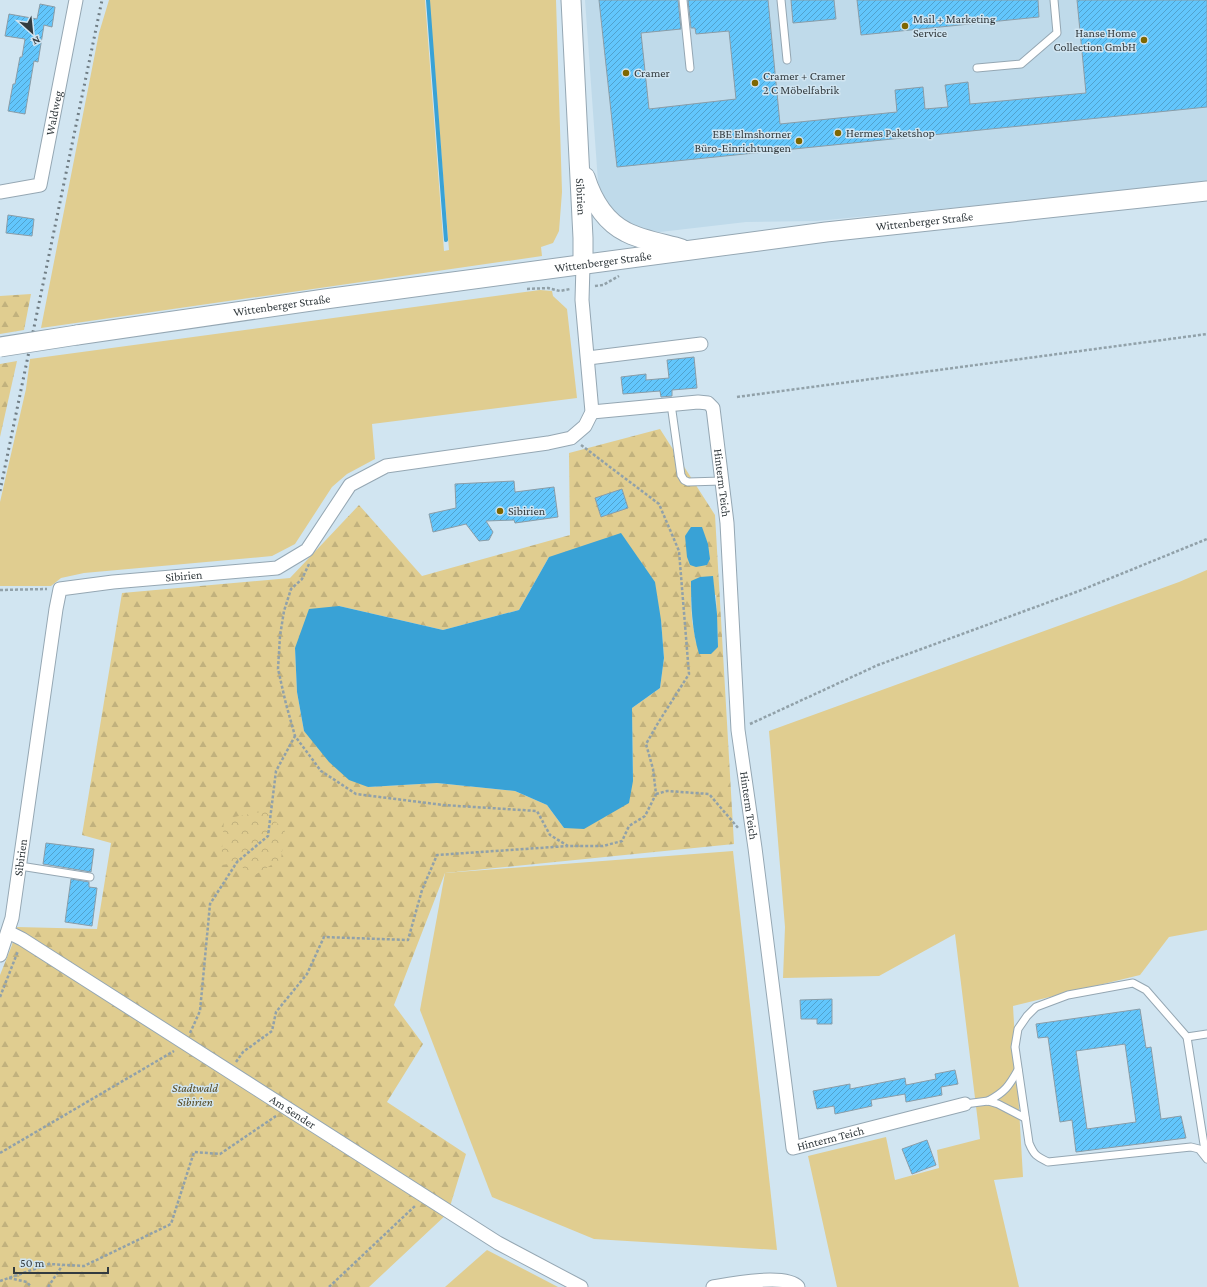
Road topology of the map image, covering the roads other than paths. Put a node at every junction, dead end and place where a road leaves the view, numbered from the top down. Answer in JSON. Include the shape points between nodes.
{"nodes":[{"id":1,"x":76,"y":0,"type":"edge"},
{"id":2,"x":571,"y":0,"type":"edge"},
{"id":3,"x":683,"y":0,"type":"edge"},
{"id":4,"x":781,"y":0,"type":"edge"},
{"id":5,"x":1054,"y":0,"type":"edge"},
{"id":6,"x":787,"y":60,"type":"dead end"},
{"id":7,"x":690,"y":68,"type":"dead end"},
{"id":8,"x":977,"y":68,"type":"dead end"},
{"id":9,"x":580,"y":162,"type":"junction"},
{"id":10,"x":1207,"y":191,"type":"edge"},
{"id":11,"x":0,"y":192,"type":"edge"},
{"id":12,"x":690,"y":251,"type":"junction"},
{"id":13,"x":583,"y":265,"type":"junction"},
{"id":14,"x":700,"y":344,"type":"dead end"},
{"id":15,"x":0,"y":347,"type":"edge"},
{"id":16,"x":588,"y":358,"type":"junction"},
{"id":17,"x":671,"y":404,"type":"junction"},
{"id":18,"x":592,"y":412,"type":"junction"},
{"id":19,"x":722,"y":481,"type":"junction"},
{"id":20,"x":20,"y":866,"type":"junction"},
{"id":21,"x":90,"y":877,"type":"dead end"},
{"id":22,"x":8,"y":932,"type":"junction"},
{"id":23,"x":0,"y":955,"type":"edge"},
{"id":24,"x":1207,"y":1034,"type":"edge"},
{"id":25,"x":1187,"y":1036,"type":"junction"},
{"id":26,"x":1018,"y":1070,"type":"junction"},
{"id":27,"x":988,"y":1101,"type":"junction"},
{"id":28,"x":965,"y":1104,"type":"joint"},
{"id":29,"x":1025,"y":1118,"type":"junction"},
{"id":30,"x":1207,"y":1158,"type":"edge"},
{"id":31,"x":581,"y":1287,"type":"edge"},
{"id":32,"x":713,"y":1287,"type":"edge"},
{"id":33,"x":798,"y":1287,"type":"edge"}],
"edges":[{"from":1,"to":11,"type":"street","name":"Waldweg","via":[[40,185]]},
{"from":2,"to":9,"type":"main road","name":"Sibirien"},
{"from":3,"to":7,"type":"lane"},
{"from":4,"to":6,"type":"lane"},
{"from":5,"to":8,"type":"lane","via":[[1057,33],[1021,64]]},
{"from":9,"to":12,"type":"main road","via":[[588,187],[600,209],[616,226],[635,236]]},
{"from":9,"to":13,"type":"main road","name":"Sibirien"},
{"from":10,"to":12,"type":"main road","name":"Wittenberger Straße","via":[[826,232]]},
{"from":12,"to":13,"type":"main road","name":"Wittenberger Straße"},
{"from":13,"to":15,"type":"main road","name":"Wittenberger Straße","bridge":true,"via":[[325,299]]},
{"from":13,"to":16,"type":"street","name":"Sibirien","via":[[582,300]]},
{"from":14,"to":16,"type":"street"},
{"from":16,"to":18,"type":"street","name":"Sibirien"},
{"from":17,"to":18,"type":"street","name":"Hinterm Teich"},
{"from":17,"to":19,"type":"lane","via":[[681,475],[684,480]]},
{"from":17,"to":19,"type":"street","name":"Hinterm Teich","via":[[698,402],[708,403],[713,408]]},
{"from":18,"to":20,"type":"street","name":"Sibirien","via":[[585,426],[571,438],[386,466],[350,485],[307,550],[277,568],[60,589]]},
{"from":19,"to":28,"type":"street","name":"Hinterm Teich","via":[[727,523],[738,730],[793,1148]]},
{"from":20,"to":21,"type":"lane"},
{"from":20,"to":22,"type":"street","name":"Sibirien"},
{"from":22,"to":23,"type":"street","name":"Sibirien"},
{"from":22,"to":31,"type":"street","name":"Am Sender","via":[[498,1243]]},
{"from":24,"to":25,"type":"lane"},
{"from":25,"to":26,"type":"lane","via":[[1146,990],[1134,983],[1068,995],[1036,1007],[1018,1029],[1015,1047]]},
{"from":25,"to":30,"type":"lane"},
{"from":26,"to":27,"type":"lane","via":[[1009,1086]]},
{"from":26,"to":29,"type":"lane"},
{"from":27,"to":28,"type":"lane"},
{"from":27,"to":29,"type":"lane"},
{"from":29,"to":30,"type":"lane","via":[[1033,1153],[1048,1162],[1191,1147],[1199,1149]]},
{"from":32,"to":33,"type":"street","via":[[745,1281],[778,1280],[787,1281]]}]}
